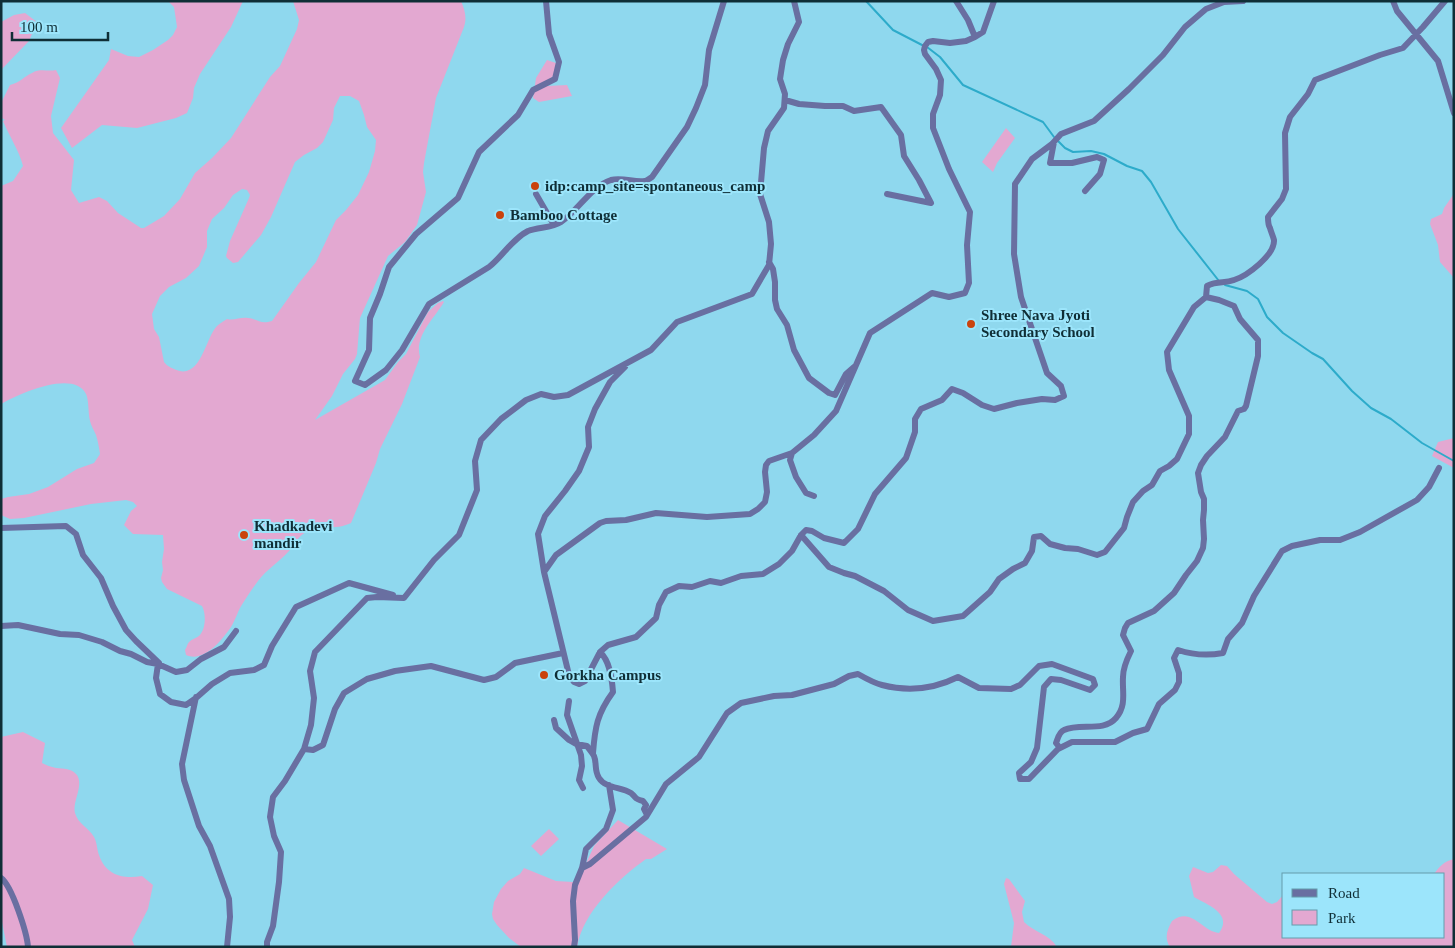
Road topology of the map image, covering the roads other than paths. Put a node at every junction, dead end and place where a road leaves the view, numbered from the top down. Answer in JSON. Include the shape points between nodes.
{"nodes":[{"id":1,"x":546,"y":1,"type":"edge"},
{"id":2,"x":724,"y":1,"type":"edge"},
{"id":3,"x":794,"y":1,"type":"edge"},
{"id":4,"x":956,"y":1,"type":"edge"},
{"id":5,"x":994,"y":1,"type":"edge"},
{"id":6,"x":1243,"y":1,"type":"edge"},
{"id":7,"x":1394,"y":1,"type":"edge"},
{"id":8,"x":1445,"y":1,"type":"edge"},
{"id":9,"x":1416,"y":34,"type":"junction"},
{"id":10,"x":975,"y":37,"type":"junction"},
{"id":11,"x":785,"y":100,"type":"junction"},
{"id":12,"x":1454,"y":113,"type":"edge"},
{"id":13,"x":1054,"y":142,"type":"junction"},
{"id":14,"x":1084,"y":191,"type":"dead end"},
{"id":15,"x":536,"y":194,"type":"dead end"},
{"id":16,"x":887,"y":194,"type":"dead end"},
{"id":17,"x":554,"y":225,"type":"junction"},
{"id":18,"x":769,"y":261,"type":"junction"},
{"id":19,"x":1206,"y":297,"type":"junction"},
{"id":20,"x":633,"y":360,"type":"junction"},
{"id":21,"x":856,"y":365,"type":"junction"},
{"id":22,"x":792,"y":453,"type":"junction"},
{"id":23,"x":1439,"y":468,"type":"dead end"},
{"id":24,"x":814,"y":496,"type":"dead end"},
{"id":25,"x":1,"y":528,"type":"edge"},
{"id":26,"x":801,"y":535,"type":"junction"},
{"id":27,"x":544,"y":572,"type":"junction"},
{"id":28,"x":404,"y":598,"type":"junction"},
{"id":29,"x":1,"y":626,"type":"edge"},
{"id":30,"x":236,"y":631,"type":"dead end"},
{"id":31,"x":600,"y":652,"type":"junction"},
{"id":32,"x":563,"y":653,"type":"junction"},
{"id":33,"x":160,"y":665,"type":"junction"},
{"id":34,"x":196,"y":697,"type":"junction"},
{"id":35,"x":568,"y":701,"type":"dead end"},
{"id":36,"x":554,"y":720,"type":"dead end"},
{"id":37,"x":578,"y":744,"type":"junction"},
{"id":38,"x":1060,"y":748,"type":"junction"},
{"id":39,"x":304,"y":750,"type":"junction"},
{"id":40,"x":593,"y":754,"type":"junction"},
{"id":41,"x":608,"y":785,"type":"junction"},
{"id":42,"x":583,"y":788,"type":"dead end"},
{"id":43,"x":647,"y":815,"type":"junction"},
{"id":44,"x":582,"y":868,"type":"junction"},
{"id":45,"x":1,"y":878,"type":"edge"},
{"id":46,"x":28,"y":947,"type":"edge"},
{"id":47,"x":227,"y":947,"type":"edge"},
{"id":48,"x":267,"y":947,"type":"edge"},
{"id":49,"x":574,"y":947,"type":"edge"}],
"edges":[{"from":1,"to":17,"type":"street","via":[[549,34],[559,62],[555,79],[533,90],[518,115],[479,152],[458,198],[416,234],[389,267],[370,318],[369,350],[355,381],[365,385],[386,370],[429,304],[488,267],[528,232]]},
{"from":2,"to":17,"type":"street","via":[[709,50],[705,85],[696,108],[687,127],[652,177],[645,181],[612,180],[590,194],[560,224]]},
{"from":3,"to":11,"type":"street","via":[[799,22],[783,60],[780,79]]},
{"from":4,"to":10,"type":"street"},
{"from":5,"to":10,"type":"street","via":[[983,32]]},
{"from":6,"to":13,"type":"street","via":[[1224,2],[1206,9],[1094,121],[1061,134]]},
{"from":7,"to":9,"type":"street","via":[[1397,11]]},
{"from":8,"to":9,"type":"street"},
{"from":9,"to":12,"type":"street","via":[[1438,62]]},
{"from":9,"to":19,"type":"street","via":[[1403,48],[1315,80],[1290,116],[1285,133],[1286,189],[1268,216],[1273,248],[1247,274],[1207,286]]},
{"from":10,"to":21,"type":"street","via":[[950,43],[933,41],[924,46],[925,54],[941,80],[933,128],[970,212],[967,245],[969,283],[965,293],[949,297],[932,292],[870,333]]},
{"from":11,"to":16,"type":"street","via":[[854,110],[881,107],[901,135],[904,156],[931,203]]},
{"from":11,"to":18,"type":"street","via":[[784,108],[768,131],[764,148],[760,194],[769,222]]},
{"from":13,"to":14,"type":"street","via":[[1050,162],[1072,163],[1097,157],[1104,160],[1100,174]]},
{"from":13,"to":26,"type":"street","via":[[1032,159],[1015,184],[1014,254],[1021,297],[1040,354],[1047,373],[1062,386],[1064,396],[994,410],[952,389],[942,400],[921,409],[915,419],[915,432],[906,458],[875,494],[858,529],[844,543],[812,531],[806,530]]},
{"from":15,"to":17,"type":"street"},
{"from":18,"to":20,"type":"street","via":[[752,294],[678,322],[651,350]]},
{"from":18,"to":21,"type":"street","via":[[773,269],[777,309],[809,378],[835,395],[846,374]]},
{"from":19,"to":26,"type":"street","via":[[1194,307],[1167,352],[1169,370],[1190,416],[1189,434],[1177,459],[1160,471],[1152,485],[1133,502],[1124,528],[1105,552],[1097,555],[1050,544],[1041,536],[1034,537],[1032,551],[1025,563],[999,579],[990,592],[963,616],[934,620],[908,610],[884,591],[855,576],[829,567]]},
{"from":19,"to":38,"type":"street","via":[[1234,306],[1258,340],[1258,356],[1246,406],[1238,411],[1225,437],[1207,456],[1198,473],[1204,499],[1203,548],[1198,561],[1174,594],[1154,611],[1128,623],[1125,628],[1123,635],[1131,651],[1124,668],[1124,703],[1117,717],[1102,725],[1063,730],[1056,743]]},
{"from":20,"to":27,"type":"street","via":[[610,382],[595,408],[588,427],[589,447],[579,471],[545,516],[538,534]]},
{"from":20,"to":28,"type":"street","via":[[568,395],[554,397],[541,394],[526,400],[501,419],[481,440],[475,461],[477,490],[459,534]]},
{"from":21,"to":22,"type":"street","via":[[836,411]]},
{"from":22,"to":24,"type":"street","via":[[790,460],[796,477],[806,492]]},
{"from":22,"to":27,"type":"street","via":[[766,465],[765,502],[750,514],[706,517],[656,514],[606,521],[556,555]]},
{"from":23,"to":38,"type":"street","via":[[1429,487],[1417,500],[1360,532],[1340,540],[1320,540],[1282,551],[1223,652],[1212,655],[1178,650],[1174,658],[1179,682],[1160,704],[1147,728],[1114,742],[1072,742]]},
{"from":25,"to":33,"type":"street","via":[[66,526],[76,534],[83,555],[101,578],[126,630]]},
{"from":26,"to":31,"type":"street","via":[[792,551],[763,574],[741,576],[721,583],[710,581],[692,587],[679,586],[666,592],[656,618],[636,637],[608,645]]},
{"from":27,"to":32,"type":"street"},
{"from":28,"to":34,"type":"street","via":[[349,583],[296,607],[264,665],[254,670],[230,673]]},
{"from":28,"to":39,"type":"street","via":[[367,598],[315,652],[310,671],[314,698],[311,725]]},
{"from":29,"to":33,"type":"street","via":[[18,625],[80,635]]},
{"from":30,"to":33,"type":"street","via":[[224,647],[186,670],[176,672]]},
{"from":31,"to":32,"type":"street","via":[[579,684],[569,676]]},
{"from":31,"to":40,"type":"street","via":[[612,678],[613,692],[602,707],[595,727]]},
{"from":32,"to":39,"type":"street","via":[[515,663],[496,677],[484,680],[431,666],[367,679],[344,693],[323,745]]},
{"from":33,"to":34,"type":"street","via":[[156,678],[160,694],[171,702],[186,705]]},
{"from":34,"to":47,"type":"street","via":[[182,764],[199,826],[210,846],[229,899]]},
{"from":35,"to":37,"type":"street","via":[[567,715]]},
{"from":36,"to":37,"type":"street","via":[[556,728]]},
{"from":37,"to":40,"type":"street","via":[[587,746]]},
{"from":37,"to":42,"type":"street","via":[[582,766],[579,780]]},
{"from":38,"to":43,"type":"street","via":[[1029,779],[1020,779],[1019,774],[1031,762],[1037,748],[1044,688],[1051,679],[1090,690],[1095,685],[1093,679],[1052,664],[1039,666],[1020,685],[1011,689],[979,688],[958,677],[933,687],[912,689],[881,685],[858,674],[792,695],[741,703],[727,713],[698,757],[666,784]]},
{"from":39,"to":48,"type":"street","via":[[273,796],[270,817],[280,852],[279,882]]},
{"from":40,"to":41,"type":"street","via":[[599,778]]},
{"from":41,"to":43,"type":"street","via":[[644,801]]},
{"from":41,"to":44,"type":"street","via":[[613,810],[606,829],[586,849]]},
{"from":43,"to":44,"type":"street"},
{"from":44,"to":49,"type":"street","via":[[573,901]]},
{"from":45,"to":46,"type":"street","via":[[16,904]]}]}
